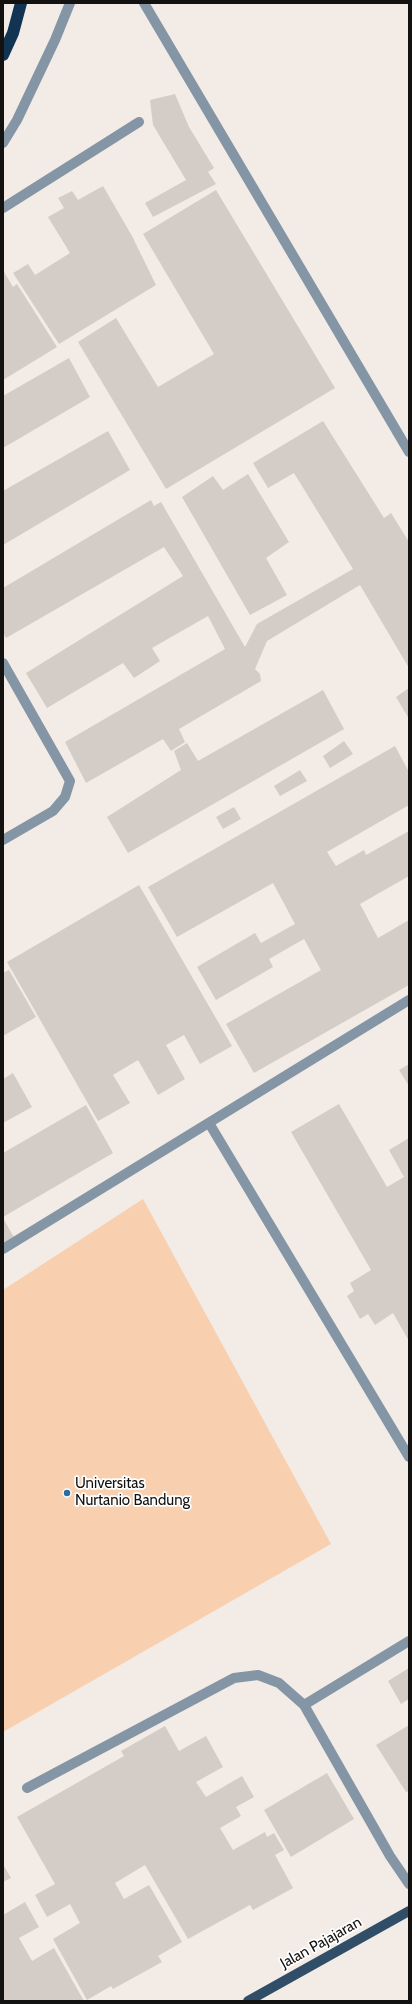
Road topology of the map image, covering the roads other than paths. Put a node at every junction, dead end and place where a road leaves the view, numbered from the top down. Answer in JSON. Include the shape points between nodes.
{"nodes":[{"id":1,"x":21,"y":3,"type":"edge"},
{"id":2,"x":70,"y":3,"type":"edge"},
{"id":3,"x":144,"y":3,"type":"edge"},
{"id":4,"x":3,"y":55,"type":"edge"},
{"id":5,"x":139,"y":122,"type":"dead end"},
{"id":6,"x":3,"y":143,"type":"edge"},
{"id":7,"x":3,"y":208,"type":"edge"},
{"id":8,"x":409,"y":452,"type":"edge"},
{"id":9,"x":3,"y":663,"type":"edge"},
{"id":10,"x":3,"y":840,"type":"edge"},
{"id":11,"x":409,"y":1000,"type":"edge"},
{"id":12,"x":209,"y":1123,"type":"junction"},
{"id":13,"x":3,"y":1249,"type":"edge"},
{"id":14,"x":409,"y":1457,"type":"edge"},
{"id":15,"x":409,"y":1641,"type":"edge"},
{"id":16,"x":304,"y":1705,"type":"junction"},
{"id":17,"x":27,"y":1788,"type":"dead end"},
{"id":18,"x":409,"y":1884,"type":"edge"},
{"id":19,"x":409,"y":1911,"type":"edge"},
{"id":20,"x":248,"y":2001,"type":"edge"}],
"edges":[{"from":1,"to":4,"type":"highway","via":[[13,33]]},
{"from":2,"to":6,"type":"street","via":[[17,120]]},
{"from":3,"to":8,"type":"street"},
{"from":5,"to":7,"type":"street"},
{"from":9,"to":10,"type":"street","via":[[70,780],[65,797],[53,811]]},
{"from":11,"to":12,"type":"street"},
{"from":12,"to":13,"type":"street"},
{"from":12,"to":14,"type":"street"},
{"from":15,"to":16,"type":"street"},
{"from":16,"to":17,"type":"street","via":[[279,1683],[258,1675],[234,1678]]},
{"from":16,"to":18,"type":"street","via":[[390,1856]]},
{"from":19,"to":20,"type":"main road","name":"Jalan Pajajaran"}]}
